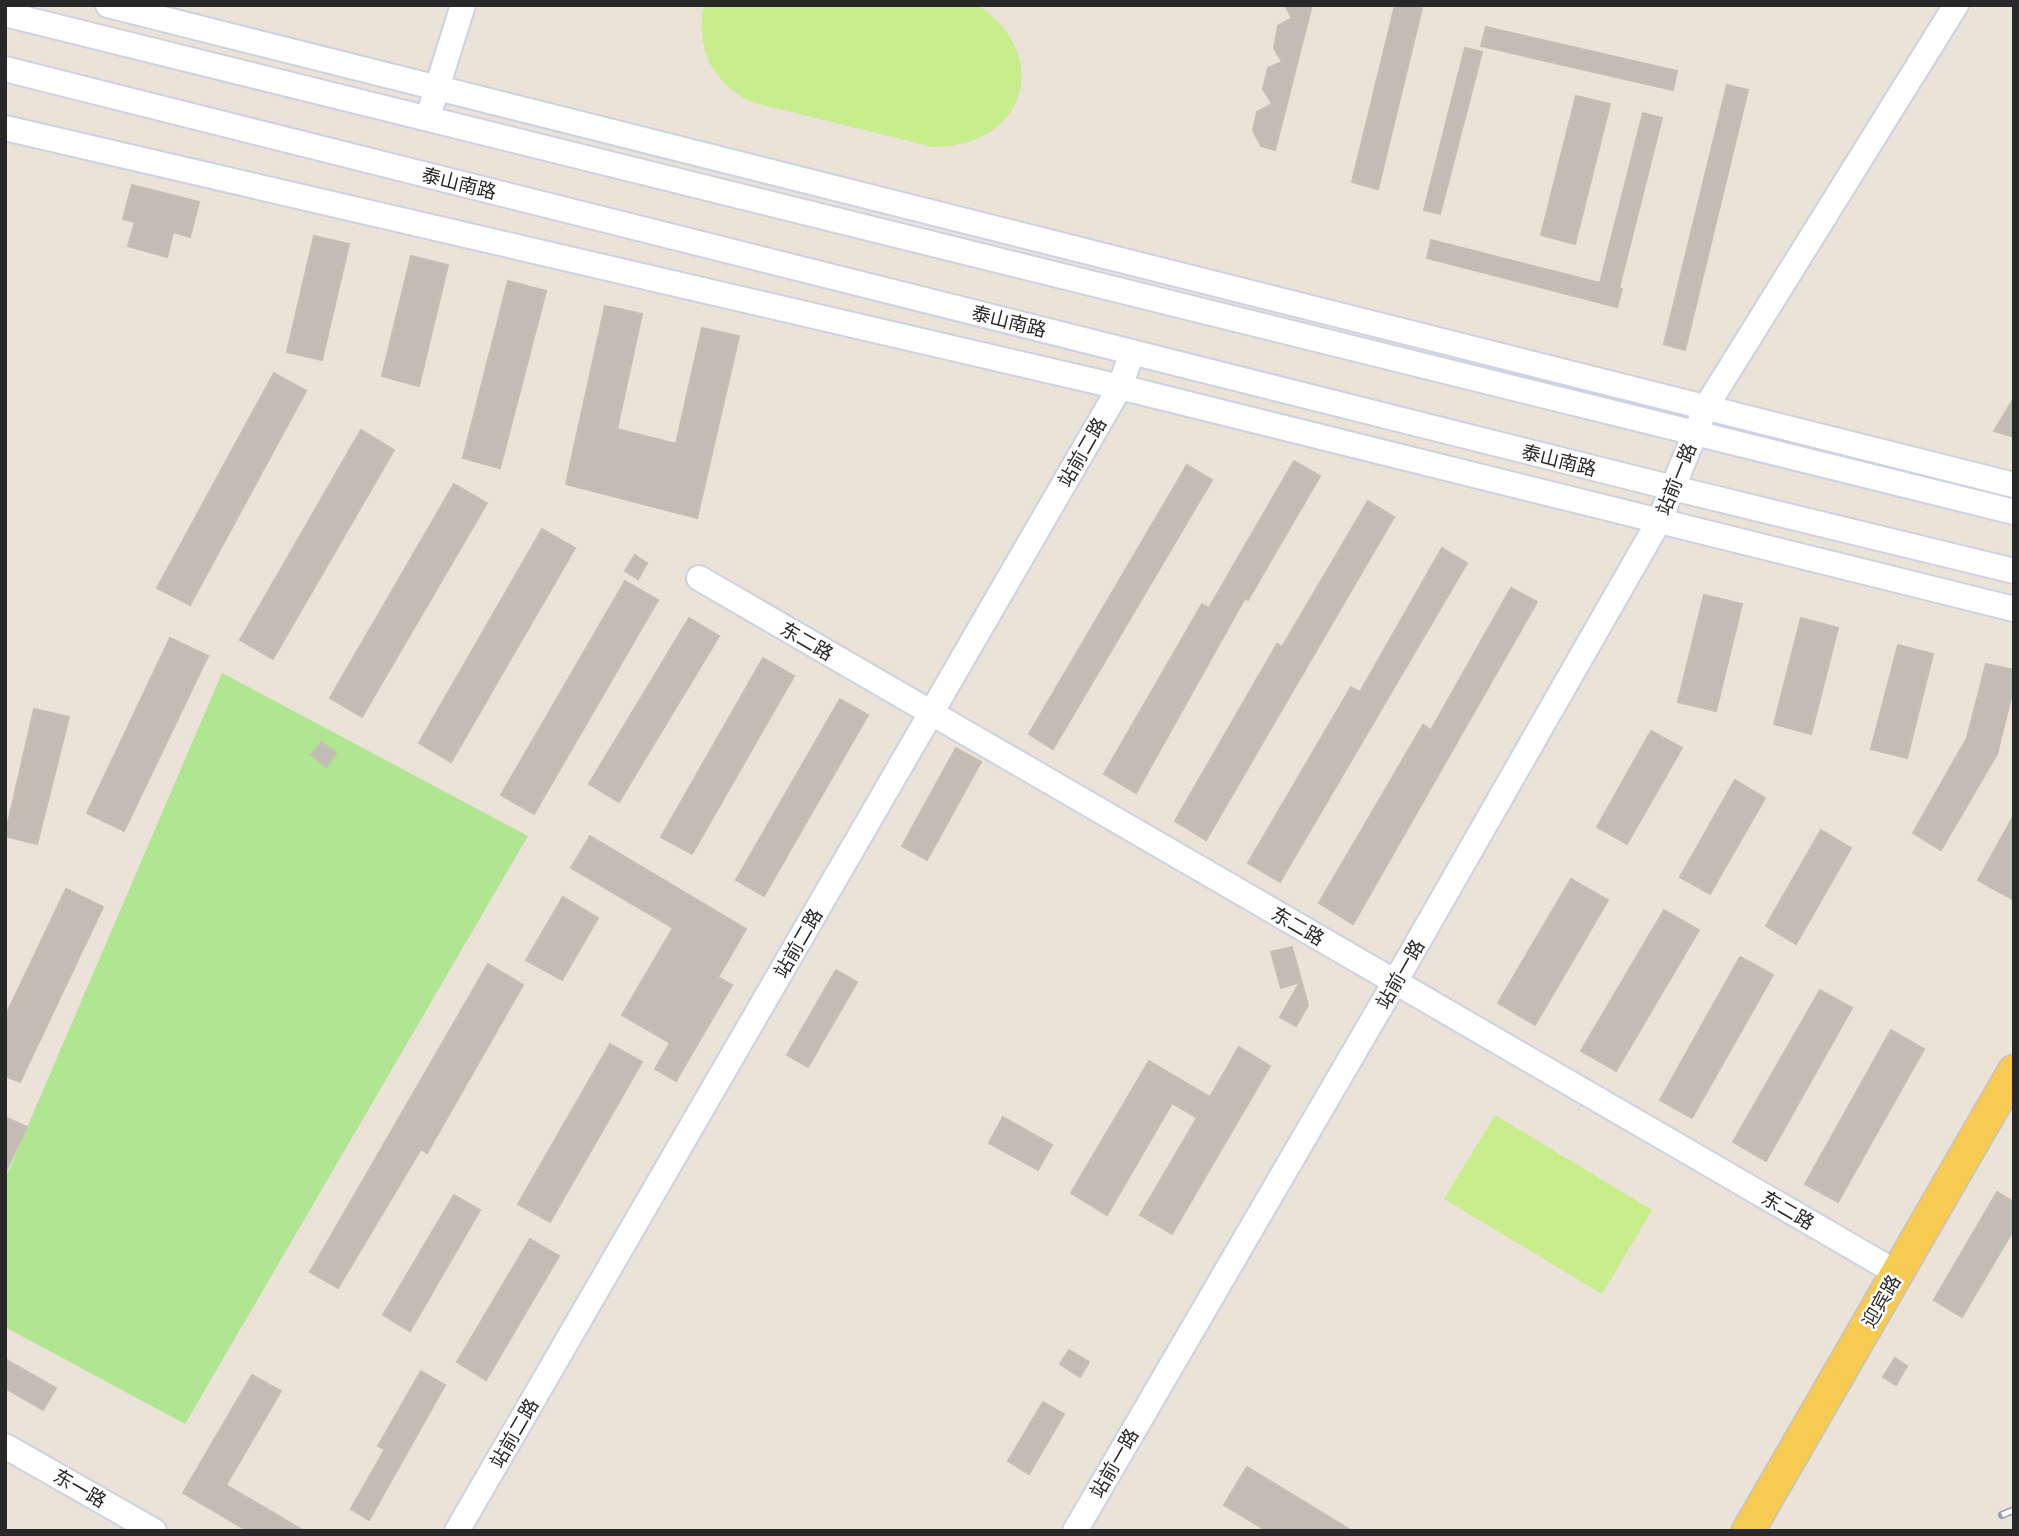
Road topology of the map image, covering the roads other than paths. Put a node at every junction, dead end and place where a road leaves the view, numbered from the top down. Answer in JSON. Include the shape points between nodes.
{"nodes":[{"id":1,"x":108,"y":5,"type":"edge"},
{"id":2,"x":463,"y":5,"type":"edge"},
{"id":3,"x":1956,"y":5,"type":"edge"},
{"id":4,"x":5,"y":13,"type":"edge"},
{"id":5,"x":5,"y":69,"type":"edge"},
{"id":6,"x":438,"y":88,"type":"junction"},
{"id":7,"x":427,"y":118,"type":"junction"},
{"id":8,"x":5,"y":128,"type":"edge"},
{"id":9,"x":1132,"y":352,"type":"junction"},
{"id":10,"x":1119,"y":387,"type":"junction"},
{"id":11,"x":1706,"y":407,"type":"junction"},
{"id":12,"x":1693,"y":435,"type":"junction"},
{"id":13,"x":2014,"y":485,"type":"edge"},
{"id":14,"x":1673,"y":488,"type":"junction"},
{"id":15,"x":2014,"y":512,"type":"edge"},
{"id":16,"x":1659,"y":521,"type":"junction"},
{"id":17,"x":2014,"y":571,"type":"edge"},
{"id":18,"x":699,"y":578,"type":"dead end"},
{"id":19,"x":2014,"y":609,"type":"edge"},
{"id":20,"x":931,"y":713,"type":"junction"},
{"id":21,"x":1395,"y":982,"type":"junction"},
{"id":22,"x":2014,"y":1071,"type":"edge"},
{"id":23,"x":1897,"y":1273,"type":"junction"},
{"id":24,"x":5,"y":1446,"type":"edge"},
{"id":25,"x":154,"y":1531,"type":"edge"},
{"id":26,"x":457,"y":1531,"type":"edge"},
{"id":27,"x":1074,"y":1531,"type":"edge"},
{"id":28,"x":1748,"y":1531,"type":"edge"}],
"edges":[{"from":1,"to":6,"type":"street"},
{"from":2,"to":6,"type":"street"},
{"from":3,"to":11,"type":"street","name":"站前一路"},
{"from":4,"to":7,"type":"street"},
{"from":5,"to":9,"type":"street","name":"泰山南路"},
{"from":6,"to":7,"type":"street"},
{"from":6,"to":11,"type":"street"},
{"from":7,"to":12,"type":"street"},
{"from":8,"to":10,"type":"street"},
{"from":9,"to":10,"type":"street","name":"站前二路"},
{"from":9,"to":14,"type":"street","name":"泰山南路"},
{"from":10,"to":16,"type":"street"},
{"from":10,"to":20,"type":"street","name":"站前二路"},
{"from":11,"to":12,"type":"street","name":"站前一路"},
{"from":11,"to":13,"type":"street"},
{"from":12,"to":14,"type":"street","name":"站前一路"},
{"from":12,"to":15,"type":"street"},
{"from":14,"to":16,"type":"street","name":"站前一路"},
{"from":14,"to":17,"type":"street","name":"泰山南路"},
{"from":16,"to":19,"type":"street"},
{"from":16,"to":21,"type":"street","name":"站前一路"},
{"from":18,"to":20,"type":"street","name":"东二路"},
{"from":20,"to":21,"type":"street","name":"东二路"},
{"from":20,"to":26,"type":"street","name":"站前二路"},
{"from":21,"to":23,"type":"street","name":"东二路"},
{"from":21,"to":27,"type":"street","name":"站前一路"},
{"from":22,"to":23,"type":"main road","name":"迎宾路"},
{"from":23,"to":28,"type":"main road","name":"迎宾路"},
{"from":24,"to":25,"type":"street","name":"东一路"}]}
